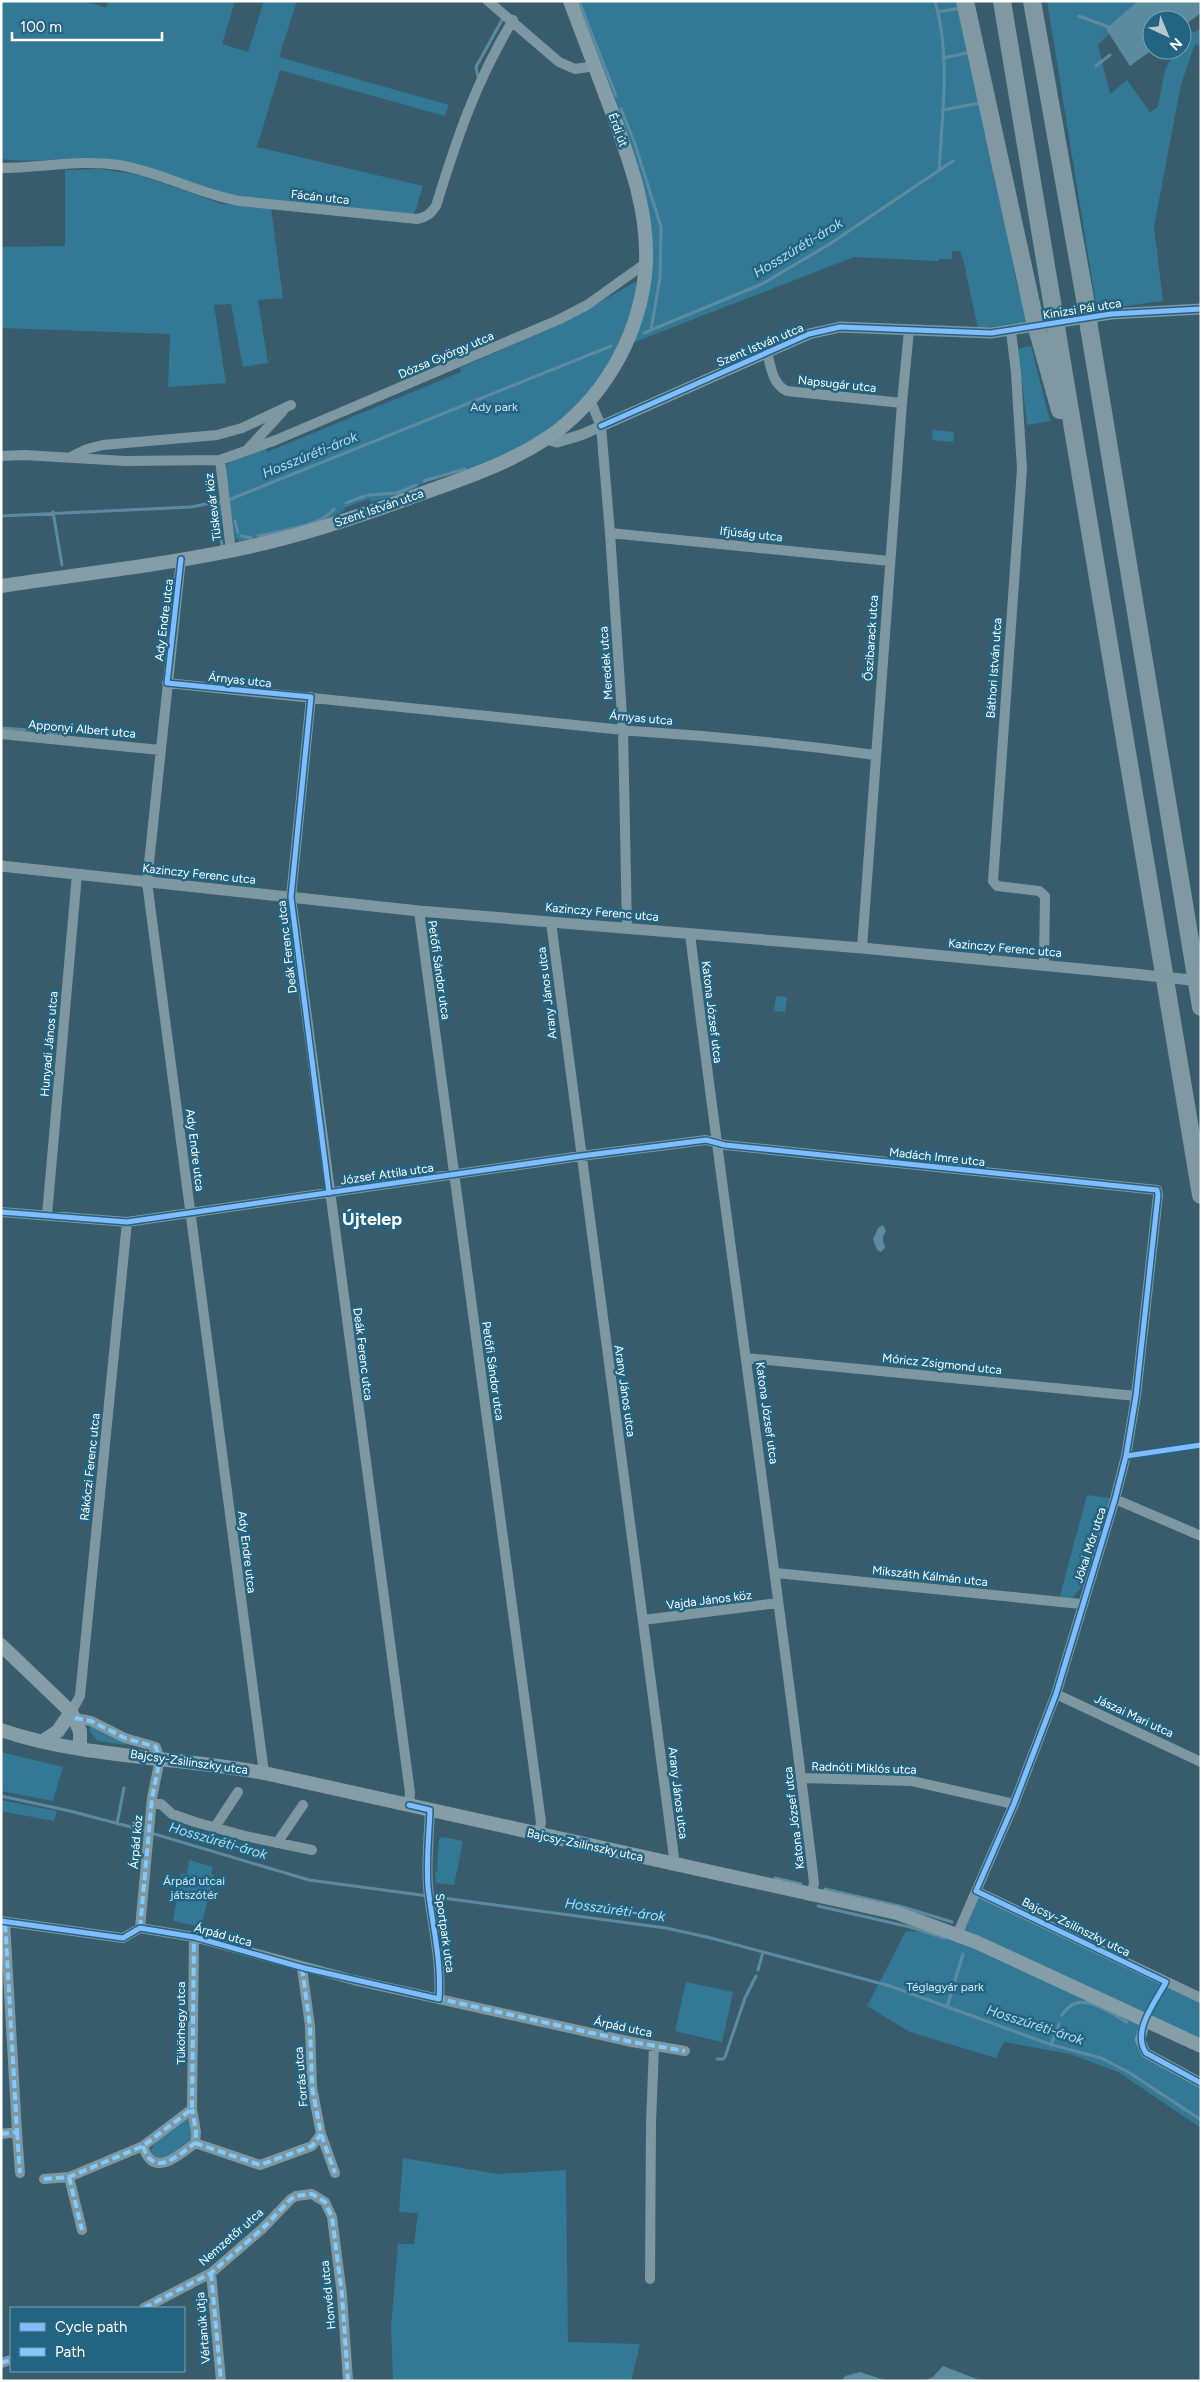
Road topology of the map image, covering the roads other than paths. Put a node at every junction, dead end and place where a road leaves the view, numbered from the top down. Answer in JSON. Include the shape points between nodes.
{"nodes":[{"id":1,"x":488,"y":1,"type":"edge"},
{"id":2,"x":570,"y":1,"type":"edge"},
{"id":3,"x":965,"y":1,"type":"edge"},
{"id":4,"x":978,"y":1,"type":"edge"},
{"id":5,"x":1002,"y":1,"type":"edge"},
{"id":6,"x":1032,"y":1,"type":"edge"},
{"id":7,"x":1041,"y":1,"type":"edge"},
{"id":8,"x":512,"y":20,"type":"junction"},
{"id":9,"x":1041,"y":50,"type":"junction"},
{"id":10,"x":595,"y":66,"type":"junction"},
{"id":11,"x":1001,"y":161,"type":"junction"},
{"id":12,"x":1,"y":168,"type":"edge"},
{"id":13,"x":646,"y":263,"type":"junction"},
{"id":14,"x":1201,"y":309,"type":"edge"},
{"id":15,"x":1039,"y":328,"type":"junction"},
{"id":16,"x":909,"y":330,"type":"junction"},
{"id":17,"x":1011,"y":331,"type":"junction"},
{"id":18,"x":767,"y":352,"type":"junction"},
{"id":19,"x":590,"y":400,"type":"junction"},
{"id":20,"x":902,"y":403,"type":"junction"},
{"id":21,"x":601,"y":426,"type":"junction"},
{"id":22,"x":546,"y":439,"type":"junction"},
{"id":23,"x":247,"y":451,"type":"junction"},
{"id":24,"x":1,"y":456,"type":"edge"},
{"id":25,"x":70,"y":458,"type":"junction"},
{"id":26,"x":220,"y":460,"type":"junction"},
{"id":27,"x":610,"y":532,"type":"junction"},
{"id":28,"x":231,"y":551,"type":"junction"},
{"id":29,"x":181,"y":559,"type":"junction"},
{"id":30,"x":890,"y":561,"type":"junction"},
{"id":31,"x":1,"y":586,"type":"edge"},
{"id":32,"x":167,"y":683,"type":"junction"},
{"id":33,"x":311,"y":697,"type":"junction"},
{"id":34,"x":623,"y":730,"type":"junction"},
{"id":35,"x":1,"y":734,"type":"edge"},
{"id":36,"x":160,"y":750,"type":"junction"},
{"id":37,"x":875,"y":755,"type":"junction"},
{"id":38,"x":1,"y":866,"type":"edge"},
{"id":39,"x":77,"y":874,"type":"junction"},
{"id":40,"x":148,"y":882,"type":"junction"},
{"id":41,"x":291,"y":898,"type":"junction"},
{"id":42,"x":419,"y":911,"type":"junction"},
{"id":43,"x":551,"y":922,"type":"junction"},
{"id":44,"x":627,"y":928,"type":"junction"},
{"id":45,"x":690,"y":934,"type":"junction"},
{"id":46,"x":862,"y":948,"type":"junction"},
{"id":47,"x":1044,"y":965,"type":"junction"},
{"id":48,"x":1201,"y":981,"type":"edge"},
{"id":49,"x":1201,"y":1007,"type":"edge"},
{"id":50,"x":716,"y":1143,"type":"junction"},
{"id":51,"x":581,"y":1156,"type":"junction"},
{"id":52,"x":454,"y":1175,"type":"junction"},
{"id":53,"x":1157,"y":1190,"type":"joint"},
{"id":54,"x":330,"y":1193,"type":"junction"},
{"id":55,"x":1201,"y":1194,"type":"edge"},
{"id":56,"x":1,"y":1212,"type":"edge"},
{"id":57,"x":191,"y":1214,"type":"junction"},
{"id":58,"x":47,"y":1215,"type":"junction"},
{"id":59,"x":127,"y":1222,"type":"junction"},
{"id":60,"x":746,"y":1358,"type":"junction"},
{"id":61,"x":1136,"y":1396,"type":"junction"},
{"id":62,"x":1115,"y":1499,"type":"junction"},
{"id":63,"x":1201,"y":1536,"type":"edge"},
{"id":64,"x":776,"y":1573,"type":"junction"},
{"id":65,"x":778,"y":1603,"type":"junction"},
{"id":66,"x":1081,"y":1604,"type":"junction"},
{"id":67,"x":643,"y":1620,"type":"junction"},
{"id":68,"x":1,"y":1645,"type":"edge"},
{"id":69,"x":1056,"y":1694,"type":"junction"},
{"id":70,"x":73,"y":1715,"type":"junction"},
{"id":71,"x":1,"y":1730,"type":"edge"},
{"id":72,"x":43,"y":1741,"type":"junction"},
{"id":73,"x":80,"y":1748,"type":"junction"},
{"id":74,"x":160,"y":1759,"type":"junction"},
{"id":75,"x":1201,"y":1762,"type":"edge"},
{"id":76,"x":264,"y":1773,"type":"junction"},
{"id":77,"x":802,"y":1778,"type":"junction"},
{"id":78,"x":238,"y":1792,"type":"dead end"},
{"id":79,"x":152,"y":1804,"type":"junction"},
{"id":80,"x":1014,"y":1804,"type":"junction"},
{"id":81,"x":303,"y":1805,"type":"dead end"},
{"id":82,"x":410,"y":1805,"type":"junction"},
{"id":83,"x":430,"y":1810,"type":"junction"},
{"id":84,"x":215,"y":1827,"type":"junction"},
{"id":85,"x":539,"y":1835,"type":"junction"},
{"id":86,"x":278,"y":1843,"type":"junction"},
{"id":87,"x":312,"y":1850,"type":"dead end"},
{"id":88,"x":675,"y":1865,"type":"junction"},
{"id":89,"x":976,"y":1890,"type":"junction"},
{"id":90,"x":810,"y":1896,"type":"junction"},
{"id":91,"x":3,"y":1922,"type":"edge"},
{"id":92,"x":140,"y":1928,"type":"junction"},
{"id":93,"x":957,"y":1935,"type":"junction"},
{"id":94,"x":194,"y":1937,"type":"junction"},
{"id":95,"x":302,"y":1968,"type":"junction"},
{"id":96,"x":1201,"y":1998,"type":"edge"},
{"id":97,"x":439,"y":1999,"type":"junction"},
{"id":98,"x":1146,"y":2020,"type":"junction"},
{"id":99,"x":654,"y":2046,"type":"junction"},
{"id":100,"x":1201,"y":2046,"type":"edge"},
{"id":101,"x":685,"y":2051,"type":"dead end"},
{"id":102,"x":1201,"y":2083,"type":"edge"},
{"id":103,"x":192,"y":2109,"type":"junction"},
{"id":104,"x":17,"y":2132,"type":"junction"},
{"id":105,"x":1,"y":2134,"type":"edge"},
{"id":106,"x":321,"y":2134,"type":"junction"},
{"id":107,"x":195,"y":2143,"type":"junction"},
{"id":108,"x":144,"y":2146,"type":"junction"},
{"id":109,"x":20,"y":2173,"type":"dead end"},
{"id":110,"x":335,"y":2174,"type":"dead end"},
{"id":111,"x":69,"y":2177,"type":"junction"},
{"id":112,"x":44,"y":2179,"type":"dead end"},
{"id":113,"x":328,"y":2207,"type":"joint"},
{"id":114,"x":82,"y":2230,"type":"dead end"},
{"id":115,"x":211,"y":2273,"type":"junction"},
{"id":116,"x":650,"y":2279,"type":"dead end"},
{"id":117,"x":146,"y":2307,"type":"edge"},
{"id":118,"x":220,"y":2381,"type":"edge"},
{"id":119,"x":348,"y":2381,"type":"edge"}],
"edges":[{"from":1,"to":8,"type":"street"},
{"from":2,"to":10,"type":"main road","name":"Érdi út"},
{"from":3,"to":11,"type":"highway"},
{"from":4,"to":11,"type":"highway"},
{"from":5,"to":15,"type":"highway","bridge":true,"via":[[1054,314]]},
{"from":6,"to":9,"type":"highway"},
{"from":7,"to":9,"type":"highway"},
{"from":8,"to":10,"type":"street","via":[[551,56],[568,67]]},
{"from":8,"to":12,"type":"street","name":"Fácán utca","via":[[465,116],[436,206],[424,218],[240,201],[135,168],[104,164],[75,162]]},
{"from":9,"to":49,"type":"highway"},
{"from":10,"to":13,"type":"main road","name":"Érdi út","via":[[637,186],[643,214]]},
{"from":11,"to":15,"type":"highway","via":[[1014,230]]},
{"from":13,"to":19,"type":"main road","name":"Érdi út","via":[[639,308],[624,351]]},
{"from":13,"to":23,"type":"street","name":"Dózsa György utca","via":[[587,305],[558,320]]},
{"from":14,"to":15,"type":"street","name":"Kinizsi Pál utca","via":[[1111,314]]},
{"from":15,"to":17,"type":"street","name":"Szent István utca"},
{"from":15,"to":55,"type":"highway","via":[[1104,604]]},
{"from":16,"to":17,"type":"street","name":"Szent István utca","via":[[960,334]]},
{"from":16,"to":18,"type":"street","name":"Szent István utca","via":[[824,329]]},
{"from":16,"to":20,"type":"street","name":"Őszibarack utca"},
{"from":17,"to":47,"type":"street","name":"Báthori István utca","via":[[1022,469],[993,881],[997,886],[1039,891],[1045,895]]},
{"from":18,"to":20,"type":"street","name":"Napsugár utca","via":[[774,379],[787,391]]},
{"from":18,"to":21,"type":"street","name":"Szent István utca"},
{"from":19,"to":21,"type":"street","name":"Meredek utca"},
{"from":19,"to":22,"type":"main road","name":"Érdi út"},
{"from":20,"to":30,"type":"street","name":"Őszibarack utca"},
{"from":21,"to":22,"type":"street","name":"Szent István utca","via":[[581,436],[557,442]]},
{"from":21,"to":27,"type":"street","name":"Meredek utca"},
{"from":22,"to":28,"type":"main road","name":"Szent István utca","via":[[492,467],[400,502],[295,536]]},
{"from":23,"to":25,"type":"street","name":"Dózsa György utca","via":[[286,407],[242,428],[217,435],[103,445]]},
{"from":23,"to":26,"type":"street","name":"Dózsa György utca"},
{"from":24,"to":25,"type":"street","name":"Dózsa György utca"},
{"from":25,"to":26,"type":"street","name":"Dózsa György utca"},
{"from":26,"to":28,"type":"street","name":"Tüskevár köz"},
{"from":27,"to":30,"type":"street","name":"Ifjúság utca"},
{"from":27,"to":34,"type":"street","name":"Meredek utca"},
{"from":28,"to":29,"type":"main road","name":"Szent István utca"},
{"from":29,"to":31,"type":"main road","name":"Szent István utca"},
{"from":29,"to":32,"type":"street","name":"Ady Endre utca"},
{"from":30,"to":37,"type":"street","name":"Őszibarack utca"},
{"from":32,"to":33,"type":"street","name":"Árnyas utca"},
{"from":32,"to":36,"type":"street","name":"Ady Endre utca"},
{"from":33,"to":34,"type":"street","name":"Árnyas utca"},
{"from":33,"to":41,"type":"street","name":"Deák Ferenc utca"},
{"from":34,"to":37,"type":"street","name":"Árnyas utca"},
{"from":34,"to":44,"type":"street","name":"Meredek utca"},
{"from":35,"to":36,"type":"street","name":"Apponyi Albert utca"},
{"from":36,"to":40,"type":"street","name":"Ady Endre utca"},
{"from":37,"to":46,"type":"street","name":"Őszibarack utca"},
{"from":38,"to":39,"type":"street","name":"Kazinczy Ferenc utca"},
{"from":39,"to":40,"type":"street","name":"Kazinczy Ferenc utca"},
{"from":39,"to":58,"type":"street","name":"Hunyadi János utca"},
{"from":40,"to":41,"type":"street","name":"Kazinczy Ferenc utca"},
{"from":40,"to":57,"type":"street","name":"Ady Endre utca"},
{"from":41,"to":42,"type":"street","name":"Kazinczy Ferenc utca"},
{"from":41,"to":54,"type":"street","name":"Deák Ferenc utca"},
{"from":42,"to":43,"type":"street","name":"Kazinczy Ferenc utca"},
{"from":42,"to":52,"type":"street","name":"Petőfi Sándor utca"},
{"from":43,"to":44,"type":"street","name":"Kazinczy Ferenc utca"},
{"from":43,"to":51,"type":"street","name":"Arany János utca"},
{"from":44,"to":45,"type":"street","name":"Kazinczy Ferenc utca"},
{"from":45,"to":46,"type":"street","name":"Kazinczy Ferenc utca"},
{"from":45,"to":50,"type":"street","name":"Katona József utca"},
{"from":46,"to":47,"type":"street","name":"Kazinczy Ferenc utca"},
{"from":47,"to":48,"type":"street","name":"Kazinczy Ferenc utca","bridge":true},
{"from":50,"to":51,"type":"street","name":"József Attila utca","via":[[706,1140]]},
{"from":50,"to":53,"type":"street","name":"Madách Imre utca"},
{"from":50,"to":60,"type":"street","name":"Katona József utca"},
{"from":51,"to":52,"type":"street","name":"József Attila utca"},
{"from":51,"to":67,"type":"street","name":"Arany János utca"},
{"from":52,"to":54,"type":"street","name":"József Attila utca"},
{"from":52,"to":85,"type":"street","name":"Petőfi Sándor utca","via":[[539,1813]]},
{"from":53,"to":61,"type":"street","name":"Jókai Mór utca"},
{"from":54,"to":57,"type":"street","name":"József Attila utca"},
{"from":54,"to":82,"type":"street","name":"Deák Ferenc utca"},
{"from":56,"to":58,"type":"street","name":"József Attila utca"},
{"from":57,"to":59,"type":"street","name":"József Attila utca"},
{"from":57,"to":76,"type":"street","name":"Ady Endre utca"},
{"from":58,"to":59,"type":"street","name":"József Attila utca"},
{"from":59,"to":70,"type":"street","name":"Rákóczi Ferenc utca","via":[[80,1696]]},
{"from":60,"to":61,"type":"street","name":"Móricz Zsigmond utca"},
{"from":60,"to":64,"type":"street","name":"Katona József utca"},
{"from":61,"to":62,"type":"street","name":"Jókai Mór utca"},
{"from":62,"to":63,"type":"street","name":"Jókai Mór utca"},
{"from":62,"to":66,"type":"street","name":"Jókai Mór utca"},
{"from":64,"to":65,"type":"street","name":"Katona József utca"},
{"from":64,"to":66,"type":"street","name":"Mikszáth Kálmán utca"},
{"from":65,"to":67,"type":"street","name":"Vajda János köz"},
{"from":65,"to":77,"type":"street","name":"Katona József utca"},
{"from":66,"to":69,"type":"street","name":"Jókai Mór utca"},
{"from":67,"to":88,"type":"street","name":"Arany János utca"},
{"from":68,"to":70,"type":"main road"},
{"from":69,"to":75,"type":"street","name":"Jászai Mari utca"},
{"from":69,"to":80,"type":"street","name":"Jókai Mór utca"},
{"from":70,"to":72,"type":"main road"},
{"from":70,"to":73,"type":"main road","via":[[80,1731]]},
{"from":70,"to":74,"type":"street","via":[[91,1720],[125,1738],[156,1747]]},
{"from":71,"to":72,"type":"main road","name":"Bajcsy-Zsilinszky utca"},
{"from":72,"to":73,"type":"main road","name":"Bajcsy-Zsilinszky utca"},
{"from":73,"to":74,"type":"main road","name":"Bajcsy-Zsilinszky utca"},
{"from":74,"to":76,"type":"main road","name":"Bajcsy-Zsilinszky utca"},
{"from":74,"to":79,"type":"street","name":"Árpád köz"},
{"from":76,"to":82,"type":"main road","name":"Bajcsy-Zsilinszky utca"},
{"from":77,"to":80,"type":"street","name":"Radnóti Miklós utca","via":[[912,1781]]},
{"from":77,"to":90,"type":"street","name":"Katona József utca","via":[[814,1884]]},
{"from":78,"to":84,"type":"street"},
{"from":79,"to":84,"type":"street","via":[[162,1804],[172,1814]]},
{"from":79,"to":92,"type":"street","name":"Árpád köz"},
{"from":80,"to":89,"type":"street","name":"Jókai Mór utca"},
{"from":81,"to":86,"type":"street"},
{"from":82,"to":83,"type":"main road","name":"Bajcsy-Zsilinszky utca"},
{"from":83,"to":85,"type":"main road","name":"Bajcsy-Zsilinszky utca"},
{"from":83,"to":97,"type":"street","name":"Sportpark utca","via":[[428,1887],[441,1979]]},
{"from":84,"to":86,"type":"street"},
{"from":85,"to":88,"type":"main road","name":"Bajcsy-Zsilinszky utca"},
{"from":86,"to":87,"type":"street"},
{"from":88,"to":90,"type":"main road","name":"Bajcsy-Zsilinszky utca"},
{"from":89,"to":93,"type":"street","name":"Jókai Mór utca"},
{"from":89,"to":96,"type":"street","name":"Bajcsy-Zsilinszky utca"},
{"from":90,"to":93,"type":"main road","name":"Bajcsy-Zsilinszky utca","via":[[896,1914]]},
{"from":91,"to":92,"type":"street","via":[[123,1938]]},
{"from":91,"to":104,"type":"street"},
{"from":92,"to":94,"type":"street","name":"Árpád utca"},
{"from":93,"to":98,"type":"main road","name":"Bajcsy-Zsilinszky utca"},
{"from":94,"to":95,"type":"street","name":"Árpád utca"},
{"from":94,"to":103,"type":"street","name":"Tükörhegy utca"},
{"from":95,"to":97,"type":"street","name":"Árpád utca"},
{"from":95,"to":106,"type":"street","name":"Forrás utca","via":[[310,2026],[312,2087]]},
{"from":97,"to":99,"type":"street","name":"Árpád utca"},
{"from":98,"to":100,"type":"main road","name":"Bajcsy-Zsilinszky utca"},
{"from":98,"to":102,"type":"street","via":[[1140,2040],[1146,2053]]},
{"from":99,"to":101,"type":"street","name":"Árpád utca"},
{"from":99,"to":116,"type":"street"},
{"from":103,"to":107,"type":"street","name":"Tükörhegy utca"},
{"from":103,"to":108,"type":"street"},
{"from":104,"to":105,"type":"street"},
{"from":104,"to":109,"type":"street"},
{"from":106,"to":107,"type":"street","via":[[312,2146],[260,2165]]},
{"from":106,"to":110,"type":"street","name":"Forrás utca"},
{"from":107,"to":108,"type":"street","via":[[160,2164],[151,2160]]},
{"from":108,"to":111,"type":"street"},
{"from":111,"to":112,"type":"street"},
{"from":111,"to":114,"type":"street"},
{"from":113,"to":115,"type":"street","name":"Nemzetőr utca","via":[[317,2196],[296,2196]]},
{"from":113,"to":119,"type":"street","name":"Honvéd utca","via":[[333,2224]]},
{"from":115,"to":117,"type":"street","name":"Nemzetőr utca"},
{"from":115,"to":118,"type":"street","name":"Vértanúk útja"}]}
